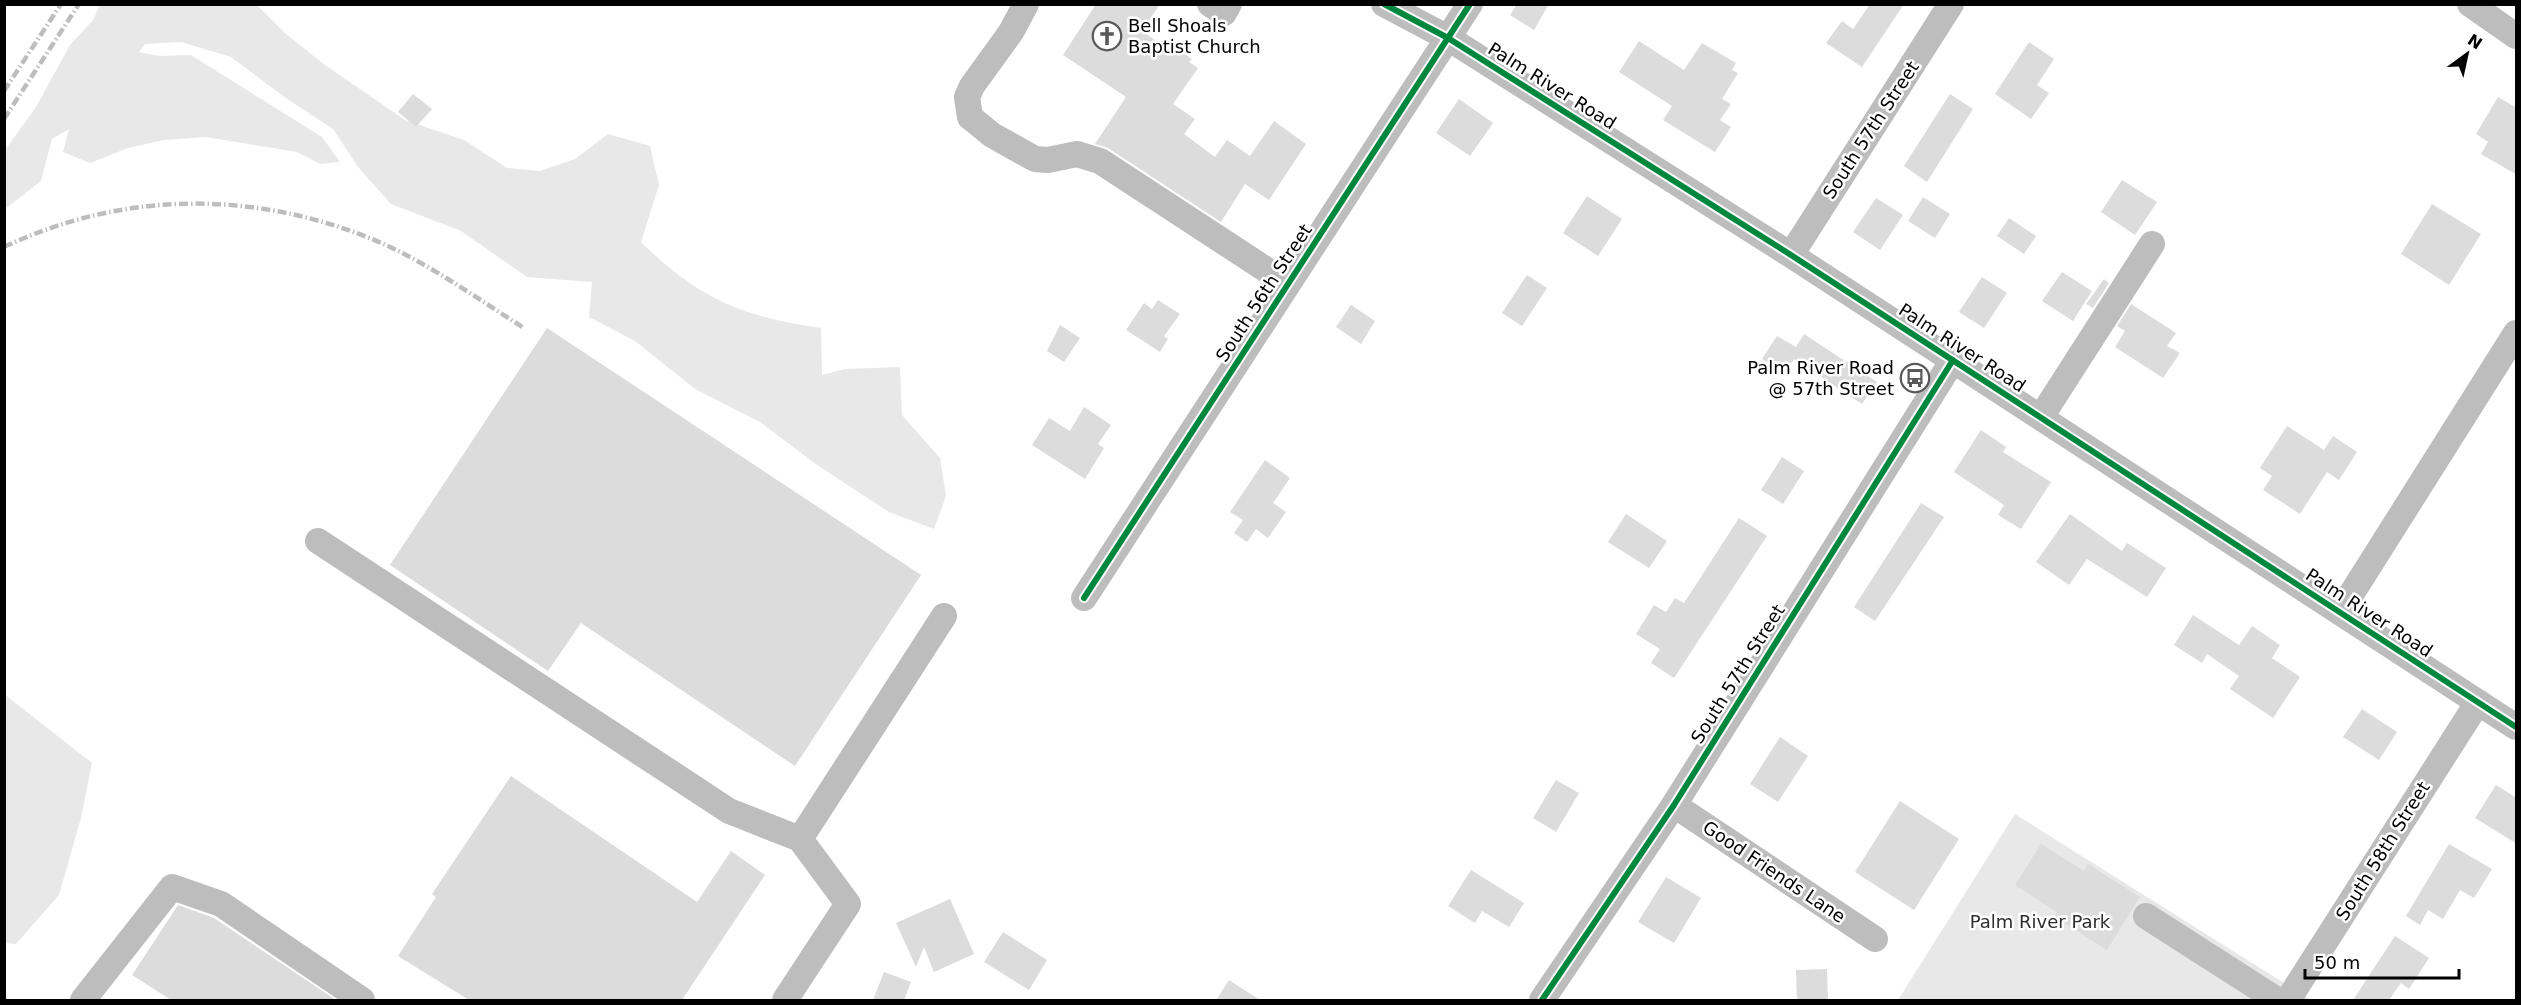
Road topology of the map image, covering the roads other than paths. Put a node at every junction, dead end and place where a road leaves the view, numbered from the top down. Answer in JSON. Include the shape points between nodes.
{"nodes":[{"id":1,"x":1026,"y":4,"type":"edge"},
{"id":2,"x":1210,"y":4,"type":"edge"},
{"id":3,"x":1229,"y":4,"type":"edge"},
{"id":4,"x":1384,"y":4,"type":"edge"},
{"id":5,"x":1470,"y":4,"type":"edge"},
{"id":6,"x":1951,"y":4,"type":"edge"},
{"id":7,"x":2470,"y":4,"type":"edge"},
{"id":8,"x":2517,"y":36,"type":"edge"},
{"id":9,"x":1448,"y":38,"type":"junction"},
{"id":10,"x":2152,"y":244,"type":"dead end"},
{"id":11,"x":1791,"y":255,"type":"junction"},
{"id":12,"x":1288,"y":284,"type":"junction"},
{"id":13,"x":2517,"y":333,"type":"edge"},
{"id":14,"x":1953,"y":360,"type":"junction"},
{"id":15,"x":2041,"y":417,"type":"junction"},
{"id":16,"x":318,"y":541,"type":"dead end"},
{"id":17,"x":1084,"y":598,"type":"dead end"},
{"id":18,"x":2340,"y":612,"type":"junction"},
{"id":19,"x":944,"y":616,"type":"dead end"},
{"id":20,"x":2478,"y":702,"type":"junction"},
{"id":21,"x":2517,"y":727,"type":"edge"},
{"id":22,"x":1674,"y":805,"type":"junction"},
{"id":23,"x":800,"y":839,"type":"junction"},
{"id":24,"x":2146,"y":916,"type":"dead end"},
{"id":25,"x":1875,"y":939,"type":"dead end"},
{"id":26,"x":83,"y":1000,"type":"edge"},
{"id":27,"x":362,"y":1000,"type":"edge"},
{"id":28,"x":784,"y":1000,"type":"edge"},
{"id":29,"x":1542,"y":1000,"type":"edge"},
{"id":30,"x":2277,"y":1000,"type":"edge"},
{"id":31,"x":2288,"y":1000,"type":"edge"}],
"edges":[{"from":1,"to":12,"type":"street","via":[[969,90],[968,110],[975,122],[1013,149],[1035,159],[1077,154],[1100,161]]},
{"from":2,"to":3,"type":"street","via":[[1224,13]]},
{"from":4,"to":9,"type":"street","name":"Palm River Road"},
{"from":5,"to":9,"type":"street","name":"South 56th Street"},
{"from":6,"to":11,"type":"street","name":"South 57th Street"},
{"from":7,"to":8,"type":"street"},
{"from":9,"to":11,"type":"street","name":"Palm River Road"},
{"from":9,"to":12,"type":"street","name":"South 56th Street"},
{"from":10,"to":15,"type":"street"},
{"from":11,"to":14,"type":"street","name":"Palm River Road"},
{"from":12,"to":17,"type":"street","name":"South 56th Street"},
{"from":13,"to":18,"type":"street"},
{"from":14,"to":15,"type":"street","name":"Palm River Road"},
{"from":14,"to":22,"type":"street","name":"South 57th Street"},
{"from":15,"to":18,"type":"street","name":"Palm River Road"},
{"from":16,"to":23,"type":"street","via":[[729,811]]},
{"from":18,"to":20,"type":"street","name":"Palm River Road"},
{"from":19,"to":23,"type":"street"},
{"from":20,"to":21,"type":"street","name":"Palm River Road"},
{"from":20,"to":31,"type":"street","name":"South 58th Street"},
{"from":22,"to":25,"type":"street","name":"Good Friends Lane"},
{"from":22,"to":29,"type":"street","name":"South 57th Street"},
{"from":23,"to":28,"type":"street","via":[[848,904]]},
{"from":24,"to":30,"type":"street"},
{"from":26,"to":27,"type":"street","via":[[172,886],[221,904]]}]}
